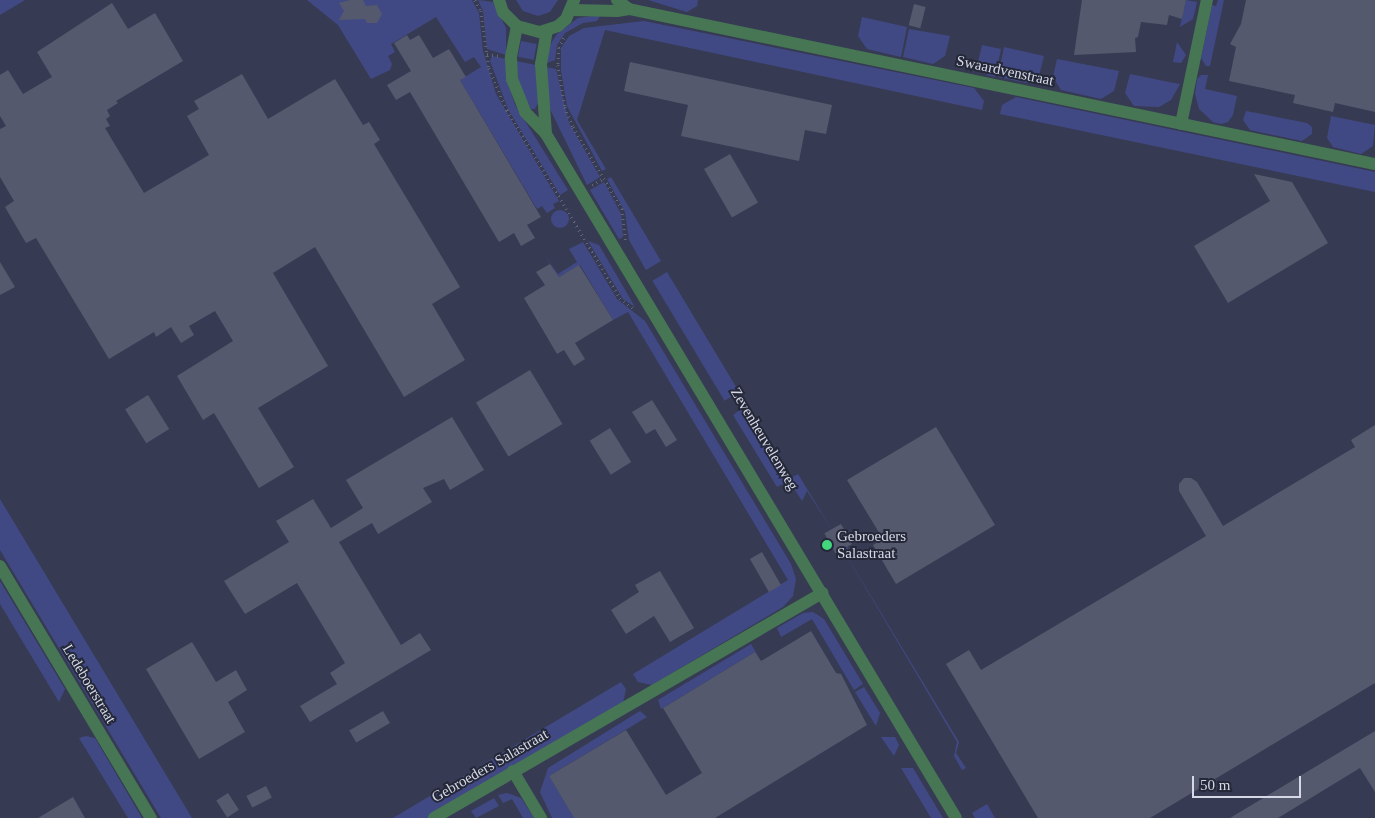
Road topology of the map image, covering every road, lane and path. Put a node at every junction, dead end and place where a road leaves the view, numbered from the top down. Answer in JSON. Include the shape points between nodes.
{"nodes":[{"id":1,"x":475,"y":0,"type":"edge"},
{"id":2,"x":499,"y":0,"type":"edge"},
{"id":3,"x":617,"y":0,"type":"edge"},
{"id":4,"x":1207,"y":0,"type":"edge"},
{"id":5,"x":573,"y":5,"type":"edge"},
{"id":6,"x":629,"y":9,"type":"junction"},
{"id":7,"x":516,"y":26,"type":"junction"},
{"id":8,"x":548,"y":31,"type":"junction"},
{"id":9,"x":566,"y":35,"type":"dead end"},
{"id":10,"x":1181,"y":124,"type":"junction"},
{"id":11,"x":546,"y":134,"type":"junction"},
{"id":12,"x":1375,"y":164,"type":"edge"},
{"id":13,"x":627,"y":242,"type":"dead end"},
{"id":14,"x":639,"y":312,"type":"dead end"},
{"id":15,"x":0,"y":566,"type":"edge"},
{"id":16,"x":822,"y":593,"type":"junction"},
{"id":17,"x":513,"y":771,"type":"junction"},
{"id":18,"x":151,"y":818,"type":"edge"},
{"id":19,"x":434,"y":818,"type":"edge"},
{"id":20,"x":541,"y":818,"type":"edge"},
{"id":21,"x":956,"y":818,"type":"edge"}],
"edges":[{"from":1,"to":14,"type":"path","via":[[481,11],[487,54],[507,110],[620,298]]},
{"from":2,"to":7,"type":"street","via":[[503,12]]},
{"from":3,"to":6,"type":"street","name":"Swaardvenstraat"},
{"from":4,"to":10,"type":"street"},
{"from":5,"to":6,"type":"street","name":"Swaardvenstraat","via":[[617,11]]},
{"from":5,"to":8,"type":"street","via":[[562,22]]},
{"from":6,"to":10,"type":"street","name":"Swaardvenstraat"},
{"from":7,"to":8,"type":"street","via":[[532,32]]},
{"from":7,"to":11,"type":"street","name":"Zevenheuvelenweg","via":[[511,58],[515,92],[525,112]]},
{"from":8,"to":11,"type":"street","name":"Zevenheuvelenweg","via":[[541,64]]},
{"from":9,"to":13,"type":"path","via":[[559,48],[558,66],[569,118],[622,209]]},
{"from":10,"to":12,"type":"street","name":"Swaardvenstraat"},
{"from":11,"to":16,"type":"street","name":"Zevenheuvelenweg"},
{"from":15,"to":18,"type":"street","name":"Ledeboerstraat"},
{"from":16,"to":17,"type":"street","name":"Gebroeders Salastraat"},
{"from":16,"to":21,"type":"street","name":"Zevenheuvelenweg"},
{"from":17,"to":19,"type":"street","name":"Gebroeders Salastraat"},
{"from":17,"to":20,"type":"street"}]}
